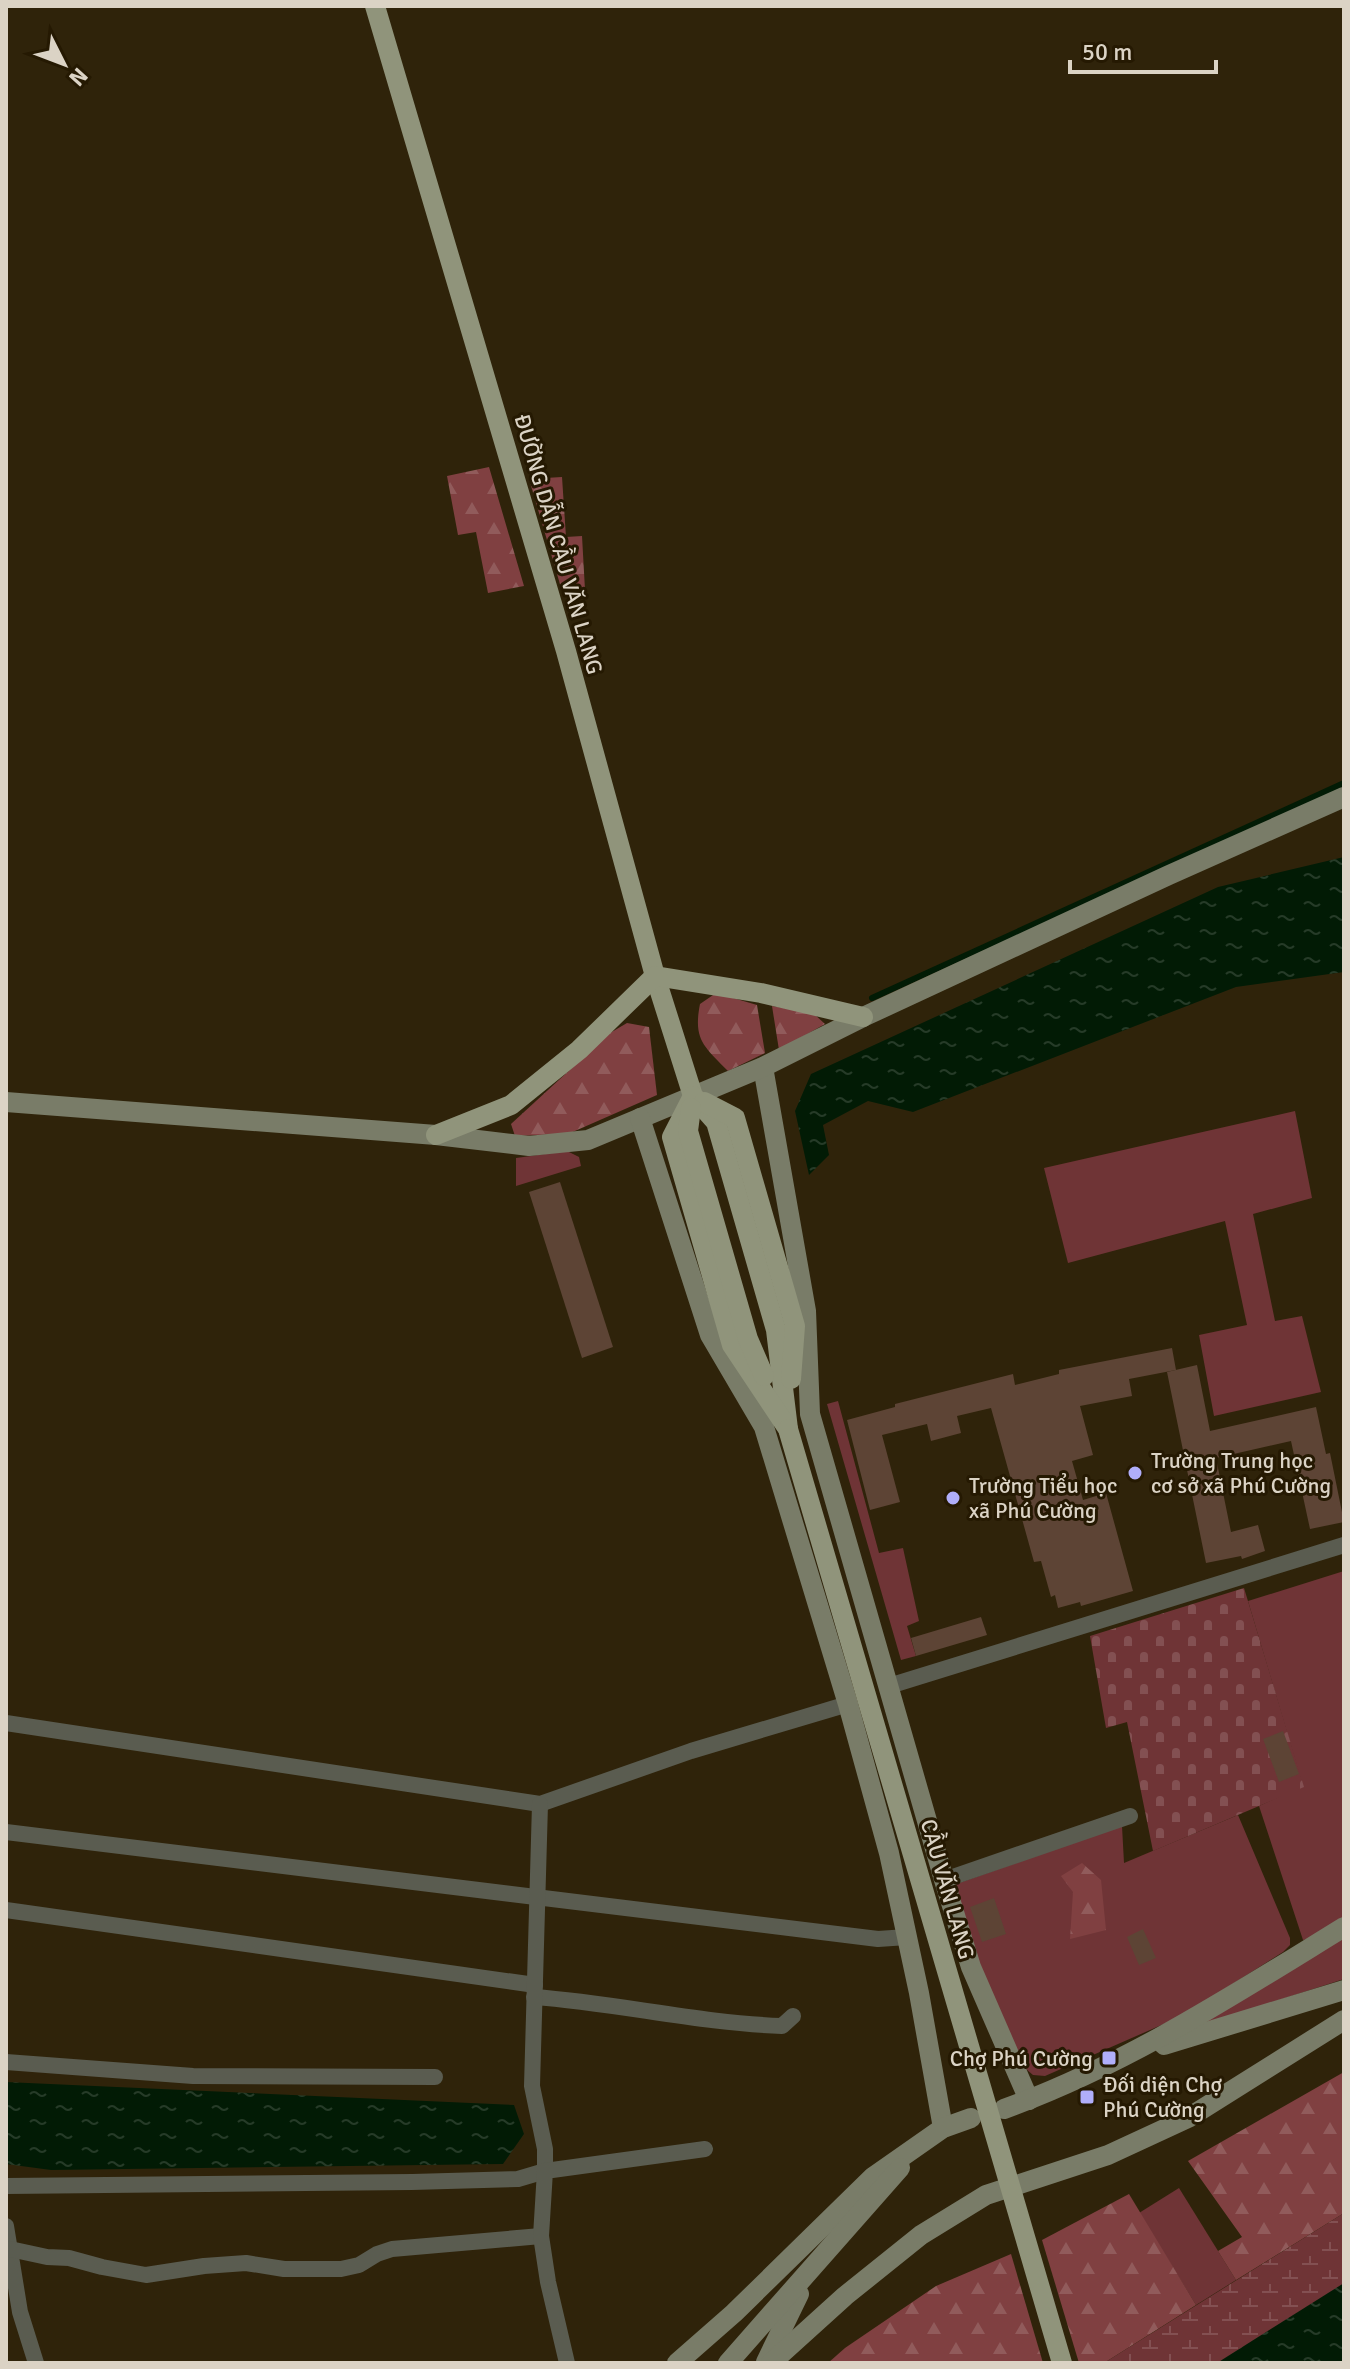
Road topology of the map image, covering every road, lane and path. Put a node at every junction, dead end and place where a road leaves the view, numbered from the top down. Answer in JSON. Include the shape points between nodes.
{"nodes":[{"id":1,"x":375,"y":6,"type":"edge"},
{"id":2,"x":1344,"y":797,"type":"edge"},
{"id":3,"x":655,"y":976,"type":"junction"},
{"id":4,"x":863,"y":1017,"type":"junction"},
{"id":5,"x":763,"y":1067,"type":"junction"},
{"id":6,"x":693,"y":1096,"type":"junction"},
{"id":7,"x":6,"y":1102,"type":"edge"},
{"id":8,"x":640,"y":1118,"type":"junction"},
{"id":9,"x":436,"y":1135,"type":"junction"},
{"id":10,"x":788,"y":1429,"type":"junction"},
{"id":11,"x":1344,"y":1545,"type":"edge"},
{"id":12,"x":889,"y":1686,"type":"junction"},
{"id":13,"x":848,"y":1704,"type":"junction"},
{"id":14,"x":6,"y":1723,"type":"edge"},
{"id":15,"x":540,"y":1804,"type":"junction"},
{"id":16,"x":1130,"y":1816,"type":"dead end"},
{"id":17,"x":6,"y":1832,"type":"edge"},
{"id":18,"x":944,"y":1880,"type":"junction"},
{"id":19,"x":537,"y":1898,"type":"junction"},
{"id":20,"x":6,"y":1910,"type":"edge"},
{"id":21,"x":1344,"y":1927,"type":"edge"},
{"id":22,"x":907,"y":1937,"type":"junction"},
{"id":23,"x":1344,"y":1990,"type":"edge"},
{"id":24,"x":535,"y":1991,"type":"junction"},
{"id":25,"x":793,"y":2016,"type":"dead end"},
{"id":26,"x":1344,"y":2020,"type":"edge"},
{"id":27,"x":1122,"y":2058,"type":"junction"},
{"id":28,"x":6,"y":2062,"type":"edge"},
{"id":29,"x":435,"y":2077,"type":"dead end"},
{"id":30,"x":1029,"y":2100,"type":"junction"},
{"id":31,"x":1004,"y":2109,"type":"dead end"},
{"id":32,"x":971,"y":2118,"type":"dead end"},
{"id":33,"x":943,"y":2128,"type":"junction"},
{"id":34,"x":923,"y":2142,"type":"junction"},
{"id":35,"x":705,"y":2149,"type":"dead end"},
{"id":36,"x":545,"y":2171,"type":"junction"},
{"id":37,"x":6,"y":2186,"type":"edge"},
{"id":38,"x":6,"y":2226,"type":"edge"},
{"id":39,"x":541,"y":2236,"type":"junction"},
{"id":40,"x":10,"y":2249,"type":"junction"},
{"id":41,"x":811,"y":2269,"type":"junction"},
{"id":42,"x":13,"y":2314,"type":"edge"},
{"id":43,"x":36,"y":2363,"type":"edge"},
{"id":44,"x":567,"y":2363,"type":"edge"},
{"id":45,"x":677,"y":2363,"type":"edge"},
{"id":46,"x":728,"y":2363,"type":"edge"},
{"id":47,"x":768,"y":2363,"type":"edge"},
{"id":48,"x":1062,"y":2363,"type":"edge"}],
"edges":[{"from":1,"to":3,"type":"main road","name":"ĐƯỜNG DẪN CẦU VĂN LANG","via":[[566,651]]},
{"from":2,"to":4,"type":"main road"},
{"from":3,"to":4,"type":"main road"},
{"from":3,"to":6,"type":"main road","name":"ĐƯỜNG DẪN CẦU VĂN LANG"},
{"from":3,"to":9,"type":"main road","via":[[579,1050],[511,1105]]},
{"from":4,"to":5,"type":"main road"},
{"from":5,"to":6,"type":"main road"},
{"from":5,"to":12,"type":"main road","via":[[806,1311],[810,1414]]},
{"from":6,"to":8,"type":"main road"},
{"from":6,"to":10,"type":"main road","via":[[688,1131],[712,1218],[748,1339]]},
{"from":6,"to":10,"type":"main road","via":[[716,1122],[772,1315]]},
{"from":7,"to":9,"type":"main road"},
{"from":8,"to":9,"type":"main road","via":[[588,1140],[529,1146]]},
{"from":8,"to":13,"type":"main road","via":[[710,1335],[764,1427]]},
{"from":10,"to":48,"type":"main road","name":"CẦU VĂN LANG","bridge":true},
{"from":11,"to":12,"type":"street"},
{"from":12,"to":18,"type":"main road"},
{"from":13,"to":15,"type":"street"},
{"from":13,"to":22,"type":"main road"},
{"from":14,"to":15,"type":"street"},
{"from":15,"to":19,"type":"street"},
{"from":16,"to":18,"type":"street"},
{"from":17,"to":19,"type":"street"},
{"from":18,"to":30,"type":"main road","via":[[971,1967]]},
{"from":19,"to":22,"type":"street","via":[[878,1939]]},
{"from":19,"to":24,"type":"street"},
{"from":20,"to":24,"type":"street"},
{"from":21,"to":27,"type":"main road"},
{"from":22,"to":33,"type":"main road"},
{"from":23,"to":27,"type":"main road"},
{"from":24,"to":25,"type":"street","via":[[769,2025],[782,2026]]},
{"from":24,"to":36,"type":"street","via":[[532,2086]]},
{"from":26,"to":47,"type":"main road","via":[[1188,2118],[1108,2155],[986,2195],[921,2235]]},
{"from":27,"to":30,"type":"main road"},
{"from":28,"to":29,"type":"street","via":[[193,2076]]},
{"from":30,"to":31,"type":"main road"},
{"from":32,"to":33,"type":"main road"},
{"from":33,"to":34,"type":"main road"},
{"from":34,"to":41,"type":"main road"},
{"from":34,"to":45,"type":"main road","via":[[873,2177]]},
{"from":35,"to":36,"type":"street"},
{"from":36,"to":37,"type":"street","via":[[518,2179]]},
{"from":36,"to":39,"type":"street"},
{"from":38,"to":40,"type":"street"},
{"from":39,"to":40,"type":"street","via":[[392,2249],[341,2269],[246,2263],[146,2275]]},
{"from":39,"to":44,"type":"street"},
{"from":40,"to":42,"type":"street"},
{"from":41,"to":46,"type":"main road"},
{"from":41,"to":47,"type":"main road"},
{"from":42,"to":43,"type":"street"}]}
